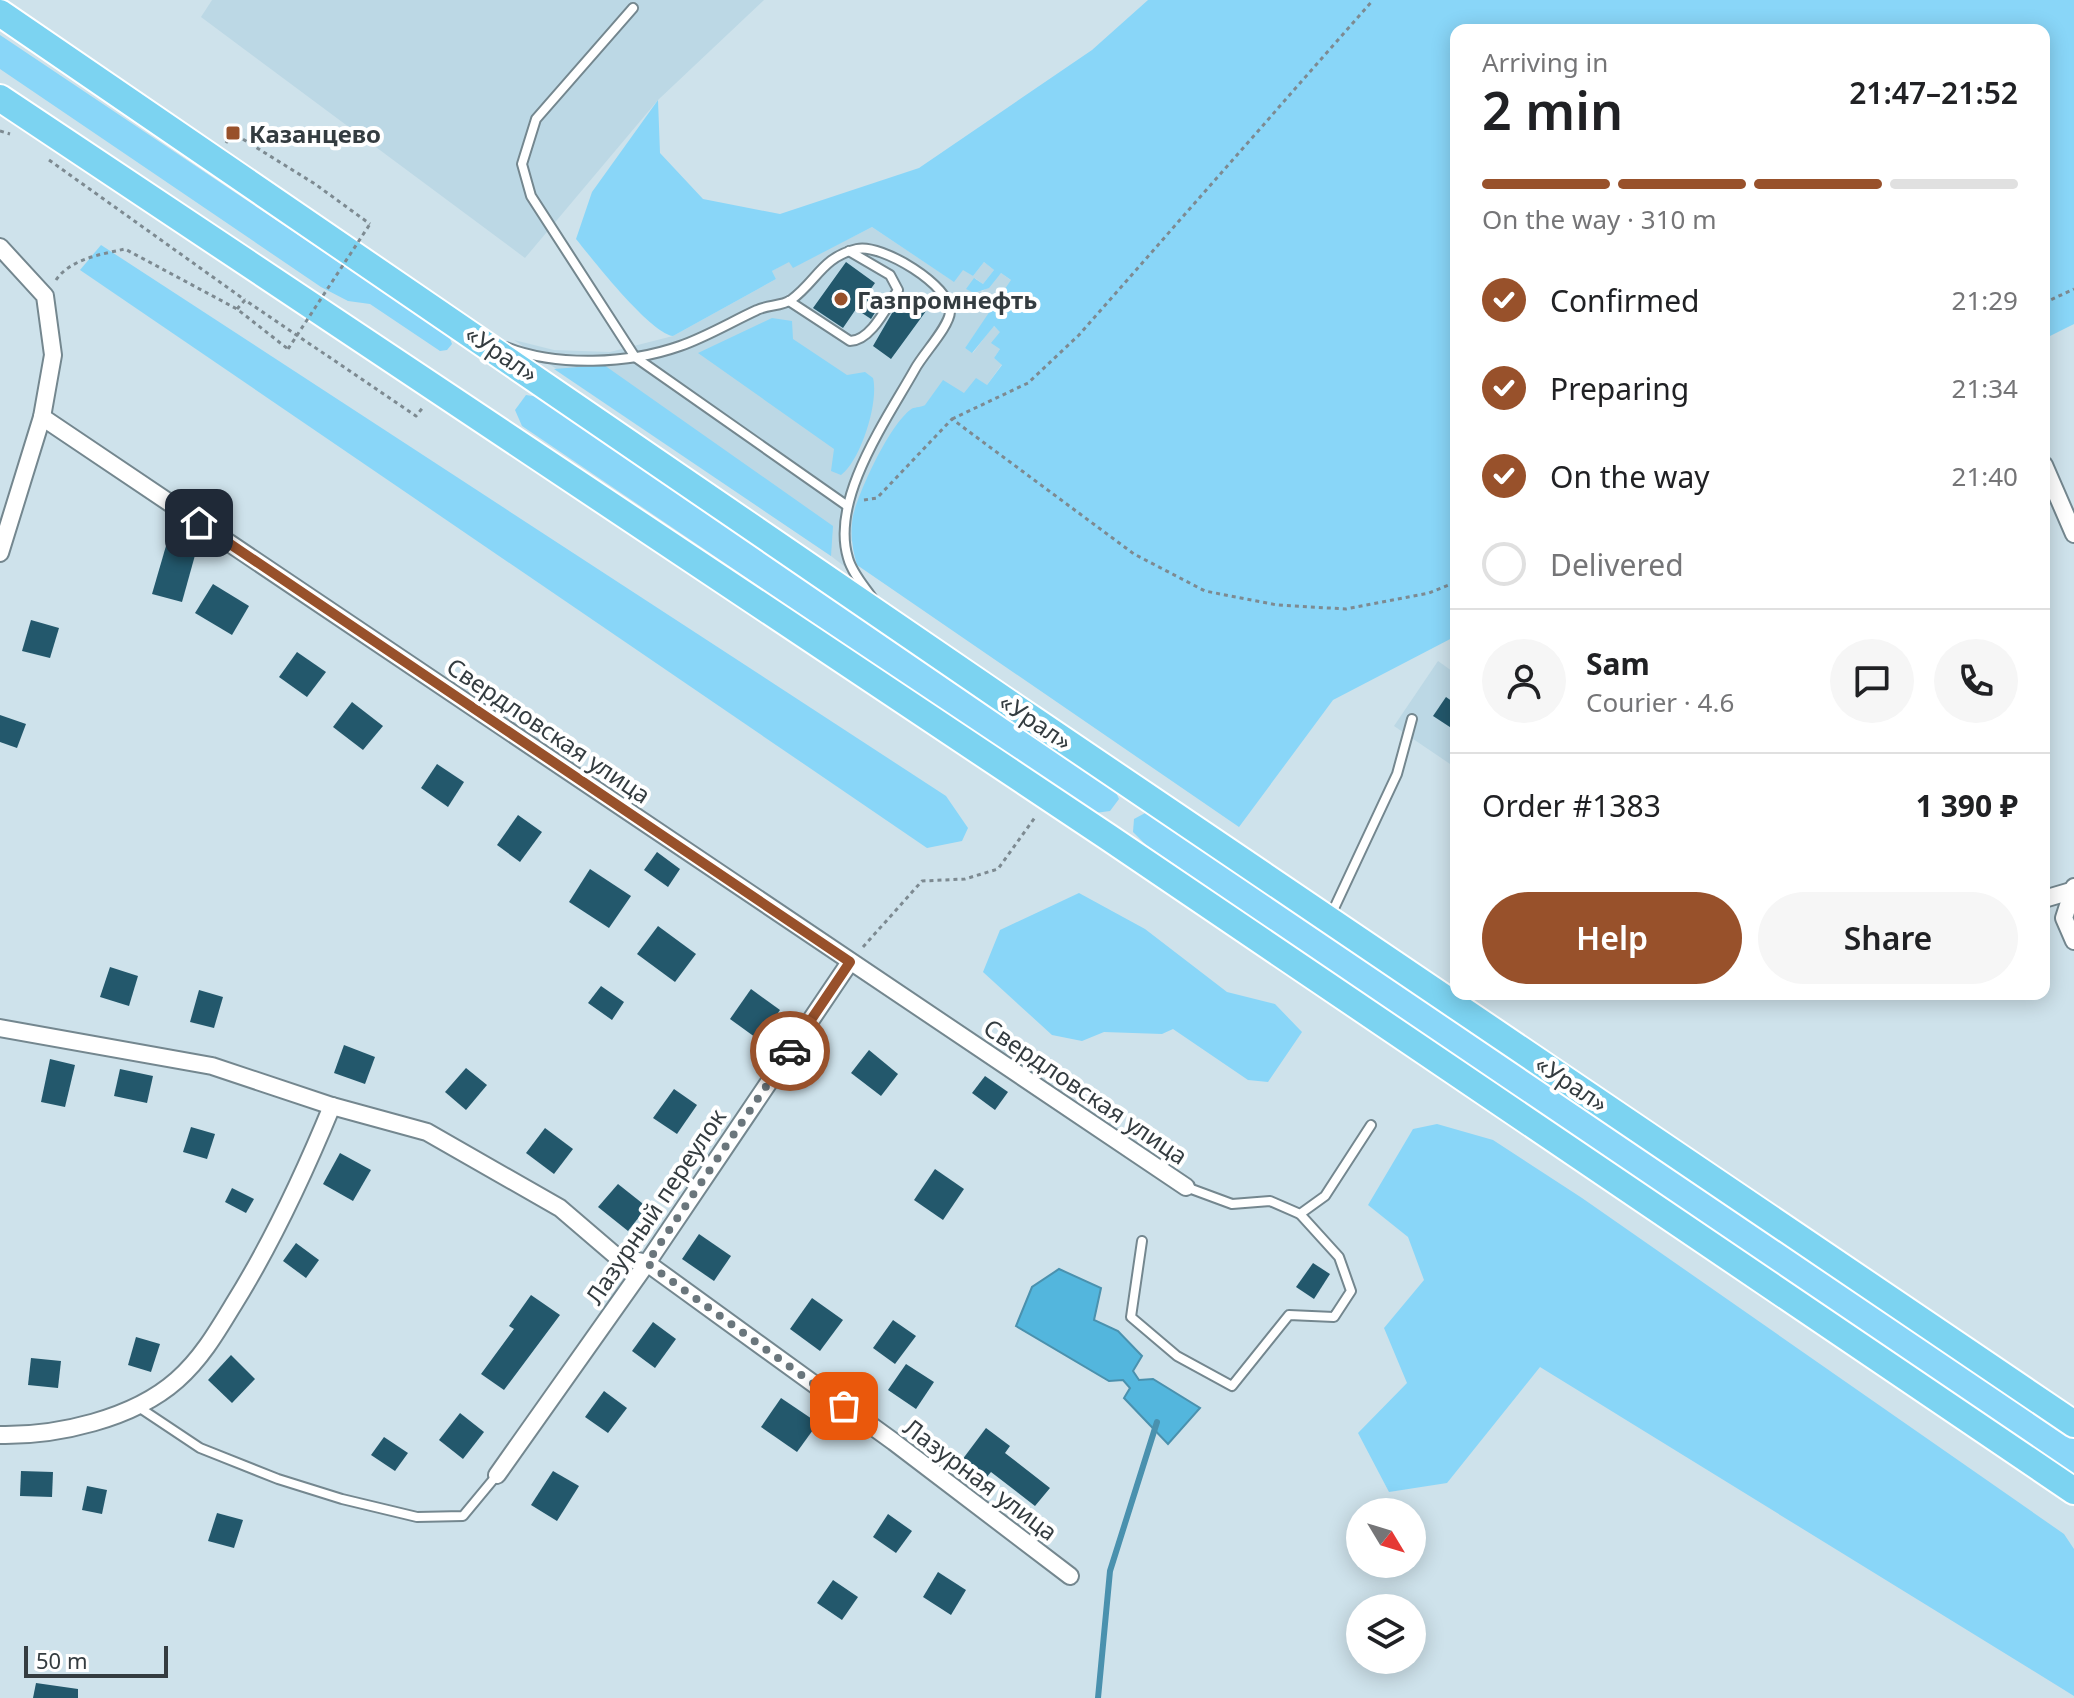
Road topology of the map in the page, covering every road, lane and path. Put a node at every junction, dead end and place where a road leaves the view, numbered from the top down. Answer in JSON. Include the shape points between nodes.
{"nodes":[{"id":1,"x":1373,"y":0,"type":"edge"},
{"id":2,"x":633,"y":8,"type":"dead end"},
{"id":3,"x":0,"y":13,"type":"edge"},
{"id":4,"x":0,"y":98,"type":"edge"},
{"id":5,"x":0,"y":115,"type":"edge"},
{"id":6,"x":0,"y":131,"type":"edge"},
{"id":7,"x":15,"y":135,"type":"dead end"},
{"id":8,"x":42,"y":141,"type":"junction"},
{"id":9,"x":215,"y":157,"type":"junction"},
{"id":10,"x":0,"y":247,"type":"edge"},
{"id":11,"x":849,"y":251,"type":"junction"},
{"id":12,"x":2074,"y":289,"type":"edge"},
{"id":13,"x":45,"y":296,"type":"junction"},
{"id":14,"x":245,"y":300,"type":"junction"},
{"id":15,"x":2050,"y":300,"type":"edge"},
{"id":16,"x":789,"y":301,"type":"junction"},
{"id":17,"x":237,"y":309,"type":"junction"},
{"id":18,"x":463,"y":327,"type":"junction"},
{"id":19,"x":635,"y":357,"type":"junction"},
{"id":20,"x":438,"y":390,"type":"junction"},
{"id":21,"x":42,"y":417,"type":"junction"},
{"id":22,"x":952,"y":419,"type":"junction"},
{"id":23,"x":2050,"y":479,"type":"edge"},
{"id":24,"x":846,"y":505,"type":"junction"},
{"id":25,"x":2074,"y":534,"type":"edge"},
{"id":26,"x":0,"y":553,"type":"edge"},
{"id":27,"x":1450,"y":584,"type":"edge"},
{"id":28,"x":885,"y":617,"type":"junction"},
{"id":29,"x":1412,"y":719,"type":"dead end"},
{"id":30,"x":1049,"y":798,"type":"junction"},
{"id":31,"x":2072,"y":889,"type":"edge"},
{"id":32,"x":2050,"y":897,"type":"edge"},
{"id":33,"x":1330,"y":918,"type":"junction"},
{"id":34,"x":2074,"y":941,"type":"edge"},
{"id":35,"x":850,"y":962,"type":"junction"},
{"id":36,"x":1450,"y":1000,"type":"edge"},
{"id":37,"x":1451,"y":1000,"type":"edge"},
{"id":38,"x":0,"y":1028,"type":"edge"},
{"id":39,"x":332,"y":1106,"type":"junction"},
{"id":40,"x":1371,"y":1125,"type":"dead end"},
{"id":41,"x":1186,"y":1187,"type":"joint"},
{"id":42,"x":1300,"y":1214,"type":"junction"},
{"id":43,"x":1142,"y":1241,"type":"dead end"},
{"id":44,"x":647,"y":1263,"type":"junction"},
{"id":45,"x":135,"y":1405,"type":"junction"},
{"id":46,"x":2074,"y":1424,"type":"edge"},
{"id":47,"x":0,"y":1435,"type":"edge"},
{"id":48,"x":497,"y":1475,"type":"joint"},
{"id":49,"x":2074,"y":1491,"type":"edge"},
{"id":50,"x":1070,"y":1576,"type":"dead end"}],
"edges":[{"from":1,"to":22,"type":"path","via":[[1079,335],[1028,383]]},
{"from":2,"to":19,"type":"lane","via":[[536,119],[522,164],[531,196]]},
{"from":3,"to":9,"type":"main road","name":"«Урал»"},
{"from":4,"to":8,"type":"main road"},
{"from":5,"to":8,"type":"street"},
{"from":6,"to":7,"type":"path"},
{"from":8,"to":14,"type":"path"},
{"from":8,"to":20,"type":"main road"},
{"from":9,"to":17,"type":"path","bridge":true,"via":[[233,133],[370,224],[288,349]]},
{"from":9,"to":18,"type":"main road","name":"«Урал»"},
{"from":10,"to":13,"type":"street"},
{"from":11,"to":16,"type":"lane","via":[[832,257]]},
{"from":11,"to":16,"type":"lane","via":[[890,275],[898,290],[866,335],[850,341]]},
{"from":11,"to":24,"type":"lane","via":[[862,247],[901,261],[942,290],[951,310],[877,437]]},
{"from":12,"to":15,"type":"path"},
{"from":13,"to":17,"type":"path","via":[[62,271],[125,249]]},
{"from":13,"to":21,"type":"street","via":[[53,355]]},
{"from":14,"to":17,"type":"path"},
{"from":14,"to":20,"type":"path","via":[[416,416]]},
{"from":16,"to":19,"type":"lane","via":[[764,306],[680,346]]},
{"from":18,"to":19,"type":"lane","via":[[511,349],[564,359]]},
{"from":18,"to":28,"type":"main road","name":"«Урал»"},
{"from":19,"to":24,"type":"lane"},
{"from":20,"to":30,"type":"main road"},
{"from":21,"to":26,"type":"street"},
{"from":21,"to":35,"type":"street","name":"Свердловская улица"},
{"from":22,"to":24,"type":"path","via":[[877,498]]},
{"from":22,"to":27,"type":"path","via":[[1134,554],[1205,591],[1277,605],[1346,609]]},
{"from":23,"to":25,"type":"street"},
{"from":24,"to":28,"type":"lane","via":[[849,563]]},
{"from":28,"to":33,"type":"main road","name":"«Урал»"},
{"from":29,"to":33,"type":"lane","via":[[1397,774]]},
{"from":30,"to":35,"type":"path","via":[[998,869],[965,879],[922,881]]},
{"from":30,"to":49,"type":"main road"},
{"from":31,"to":32,"type":"street"},
{"from":31,"to":34,"type":"street","via":[[2064,918]]},
{"from":33,"to":36,"type":"main road","name":"«Урал»"},
{"from":35,"to":41,"type":"street","name":"Свердловская улица"},
{"from":35,"to":44,"type":"street","name":"Лазурный переулок"},
{"from":37,"to":46,"type":"main road","name":"«Урал»"},
{"from":38,"to":39,"type":"street","name":"Лазурная улица","via":[[212,1066]]},
{"from":39,"to":44,"type":"street","name":"Лазурная улица","via":[[427,1132],[560,1208],[616,1256]]},
{"from":39,"to":45,"type":"street","via":[[291,1203],[207,1349],[175,1382]]},
{"from":40,"to":42,"type":"lane","via":[[1325,1196]]},
{"from":41,"to":42,"type":"lane","via":[[1232,1204],[1270,1201]]},
{"from":42,"to":43,"type":"lane","via":[[1339,1257],[1351,1291],[1334,1317],[1289,1315],[1232,1386],[1177,1356],[1131,1317]]},
{"from":44,"to":48,"type":"street","name":"Лазурный переулок"},
{"from":44,"to":50,"type":"street","name":"Лазурная улица"},
{"from":45,"to":47,"type":"street","via":[[85,1426]]},
{"from":45,"to":48,"type":"lane","via":[[200,1448],[342,1499],[417,1517],[463,1516]]}]}
